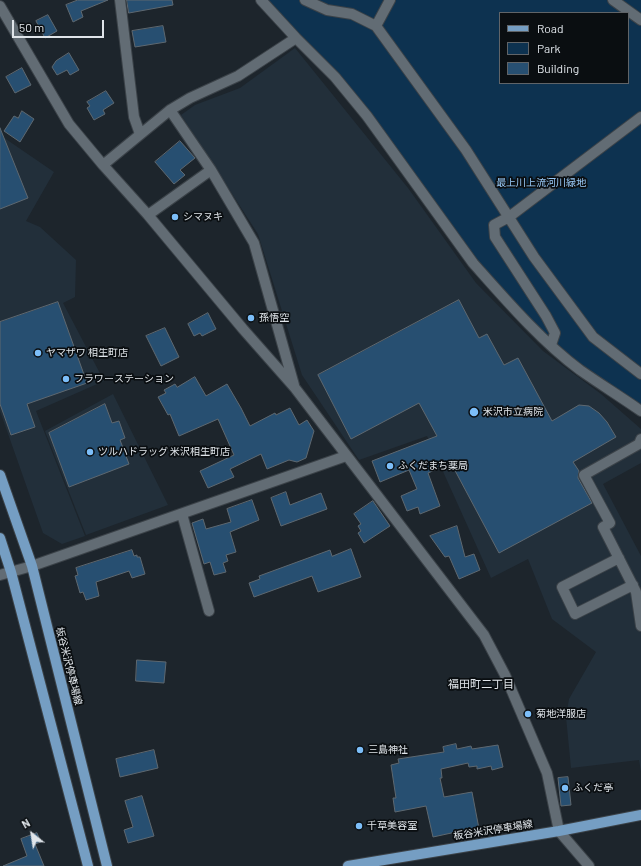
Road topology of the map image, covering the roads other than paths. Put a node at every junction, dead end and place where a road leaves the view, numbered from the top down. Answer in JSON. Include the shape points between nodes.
{"nodes":[{"id":1,"x":120,"y":0,"type":"edge"},
{"id":2,"x":261,"y":0,"type":"edge"},
{"id":3,"x":305,"y":0,"type":"edge"},
{"id":4,"x":390,"y":0,"type":"edge"},
{"id":5,"x":613,"y":0,"type":"edge"},
{"id":6,"x":0,"y":6,"type":"edge"},
{"id":7,"x":641,"y":20,"type":"edge"},
{"id":8,"x":376,"y":26,"type":"junction"},
{"id":9,"x":296,"y":38,"type":"junction"},
{"id":10,"x":170,"y":110,"type":"junction"},
{"id":11,"x":641,"y":117,"type":"edge"},
{"id":12,"x":140,"y":134,"type":"junction"},
{"id":13,"x":103,"y":165,"type":"junction"},
{"id":14,"x":211,"y":170,"type":"junction"},
{"id":15,"x":148,"y":215,"type":"junction"},
{"id":16,"x":509,"y":217,"type":"junction"},
{"id":17,"x":551,"y":345,"type":"junction"},
{"id":18,"x":641,"y":374,"type":"edge"},
{"id":19,"x":295,"y":388,"type":"junction"},
{"id":20,"x":641,"y":411,"type":"edge"},
{"id":21,"x":641,"y":439,"type":"edge"},
{"id":22,"x":346,"y":456,"type":"junction"},
{"id":23,"x":0,"y":474,"type":"edge"},
{"id":24,"x":182,"y":514,"type":"junction"},
{"id":25,"x":0,"y":538,"type":"edge"},
{"id":26,"x":619,"y":558,"type":"junction"},
{"id":27,"x":32,"y":566,"type":"junction"},
{"id":28,"x":11,"y":572,"type":"junction"},
{"id":29,"x":0,"y":576,"type":"edge"},
{"id":30,"x":633,"y":585,"type":"junction"},
{"id":31,"x":209,"y":611,"type":"dead end"},
{"id":32,"x":641,"y":626,"type":"edge"},
{"id":33,"x":641,"y":815,"type":"edge"},
{"id":34,"x":559,"y":831,"type":"junction"},
{"id":35,"x":88,"y":866,"type":"edge"},
{"id":36,"x":107,"y":866,"type":"edge"},
{"id":37,"x":348,"y":866,"type":"edge"},
{"id":38,"x":589,"y":866,"type":"edge"}],
"edges":[{"from":1,"to":12,"type":"street","via":[[134,117]]},
{"from":2,"to":9,"type":"street"},
{"from":3,"to":8,"type":"street","via":[[327,10],[352,14]]},
{"from":4,"to":8,"type":"street"},
{"from":5,"to":7,"type":"street"},
{"from":6,"to":13,"type":"street","via":[[69,124]]},
{"from":8,"to":16,"type":"street","via":[[466,150]]},
{"from":9,"to":10,"type":"street","via":[[238,76]]},
{"from":9,"to":17,"type":"street","via":[[335,77],[367,116],[472,263]]},
{"from":10,"to":12,"type":"street"},
{"from":10,"to":14,"type":"street"},
{"from":11,"to":16,"type":"street"},
{"from":12,"to":13,"type":"street"},
{"from":13,"to":15,"type":"street"},
{"from":14,"to":15,"type":"street"},
{"from":14,"to":19,"type":"street","via":[[254,243]]},
{"from":15,"to":19,"type":"street"},
{"from":16,"to":17,"type":"street","via":[[494,225],[495,238],[555,333]]},
{"from":16,"to":18,"type":"street","via":[[534,257],[593,337]]},
{"from":17,"to":20,"type":"street","via":[[580,369]]},
{"from":19,"to":22,"type":"street"},
{"from":21,"to":26,"type":"street","via":[[639,444],[584,476],[610,524],[603,527]]},
{"from":22,"to":24,"type":"street"},
{"from":22,"to":34,"type":"street","via":[[484,635],[505,675],[547,773]]},
{"from":23,"to":27,"type":"main road","name":"板谷米沢停車場線"},
{"from":24,"to":27,"type":"street"},
{"from":24,"to":31,"type":"street"},
{"from":25,"to":28,"type":"main road"},
{"from":26,"to":30,"type":"street"},
{"from":26,"to":30,"type":"street","via":[[562,587],[575,614]]},
{"from":27,"to":28,"type":"street"},
{"from":27,"to":36,"type":"main road","name":"板谷米沢停車場線"},
{"from":28,"to":29,"type":"street"},
{"from":28,"to":35,"type":"main road"},
{"from":30,"to":32,"type":"street"},
{"from":33,"to":34,"type":"main road","name":"板谷米沢停車場線"},
{"from":34,"to":37,"type":"main road","name":"板谷米沢停車場線"},
{"from":34,"to":38,"type":"street"}]}
